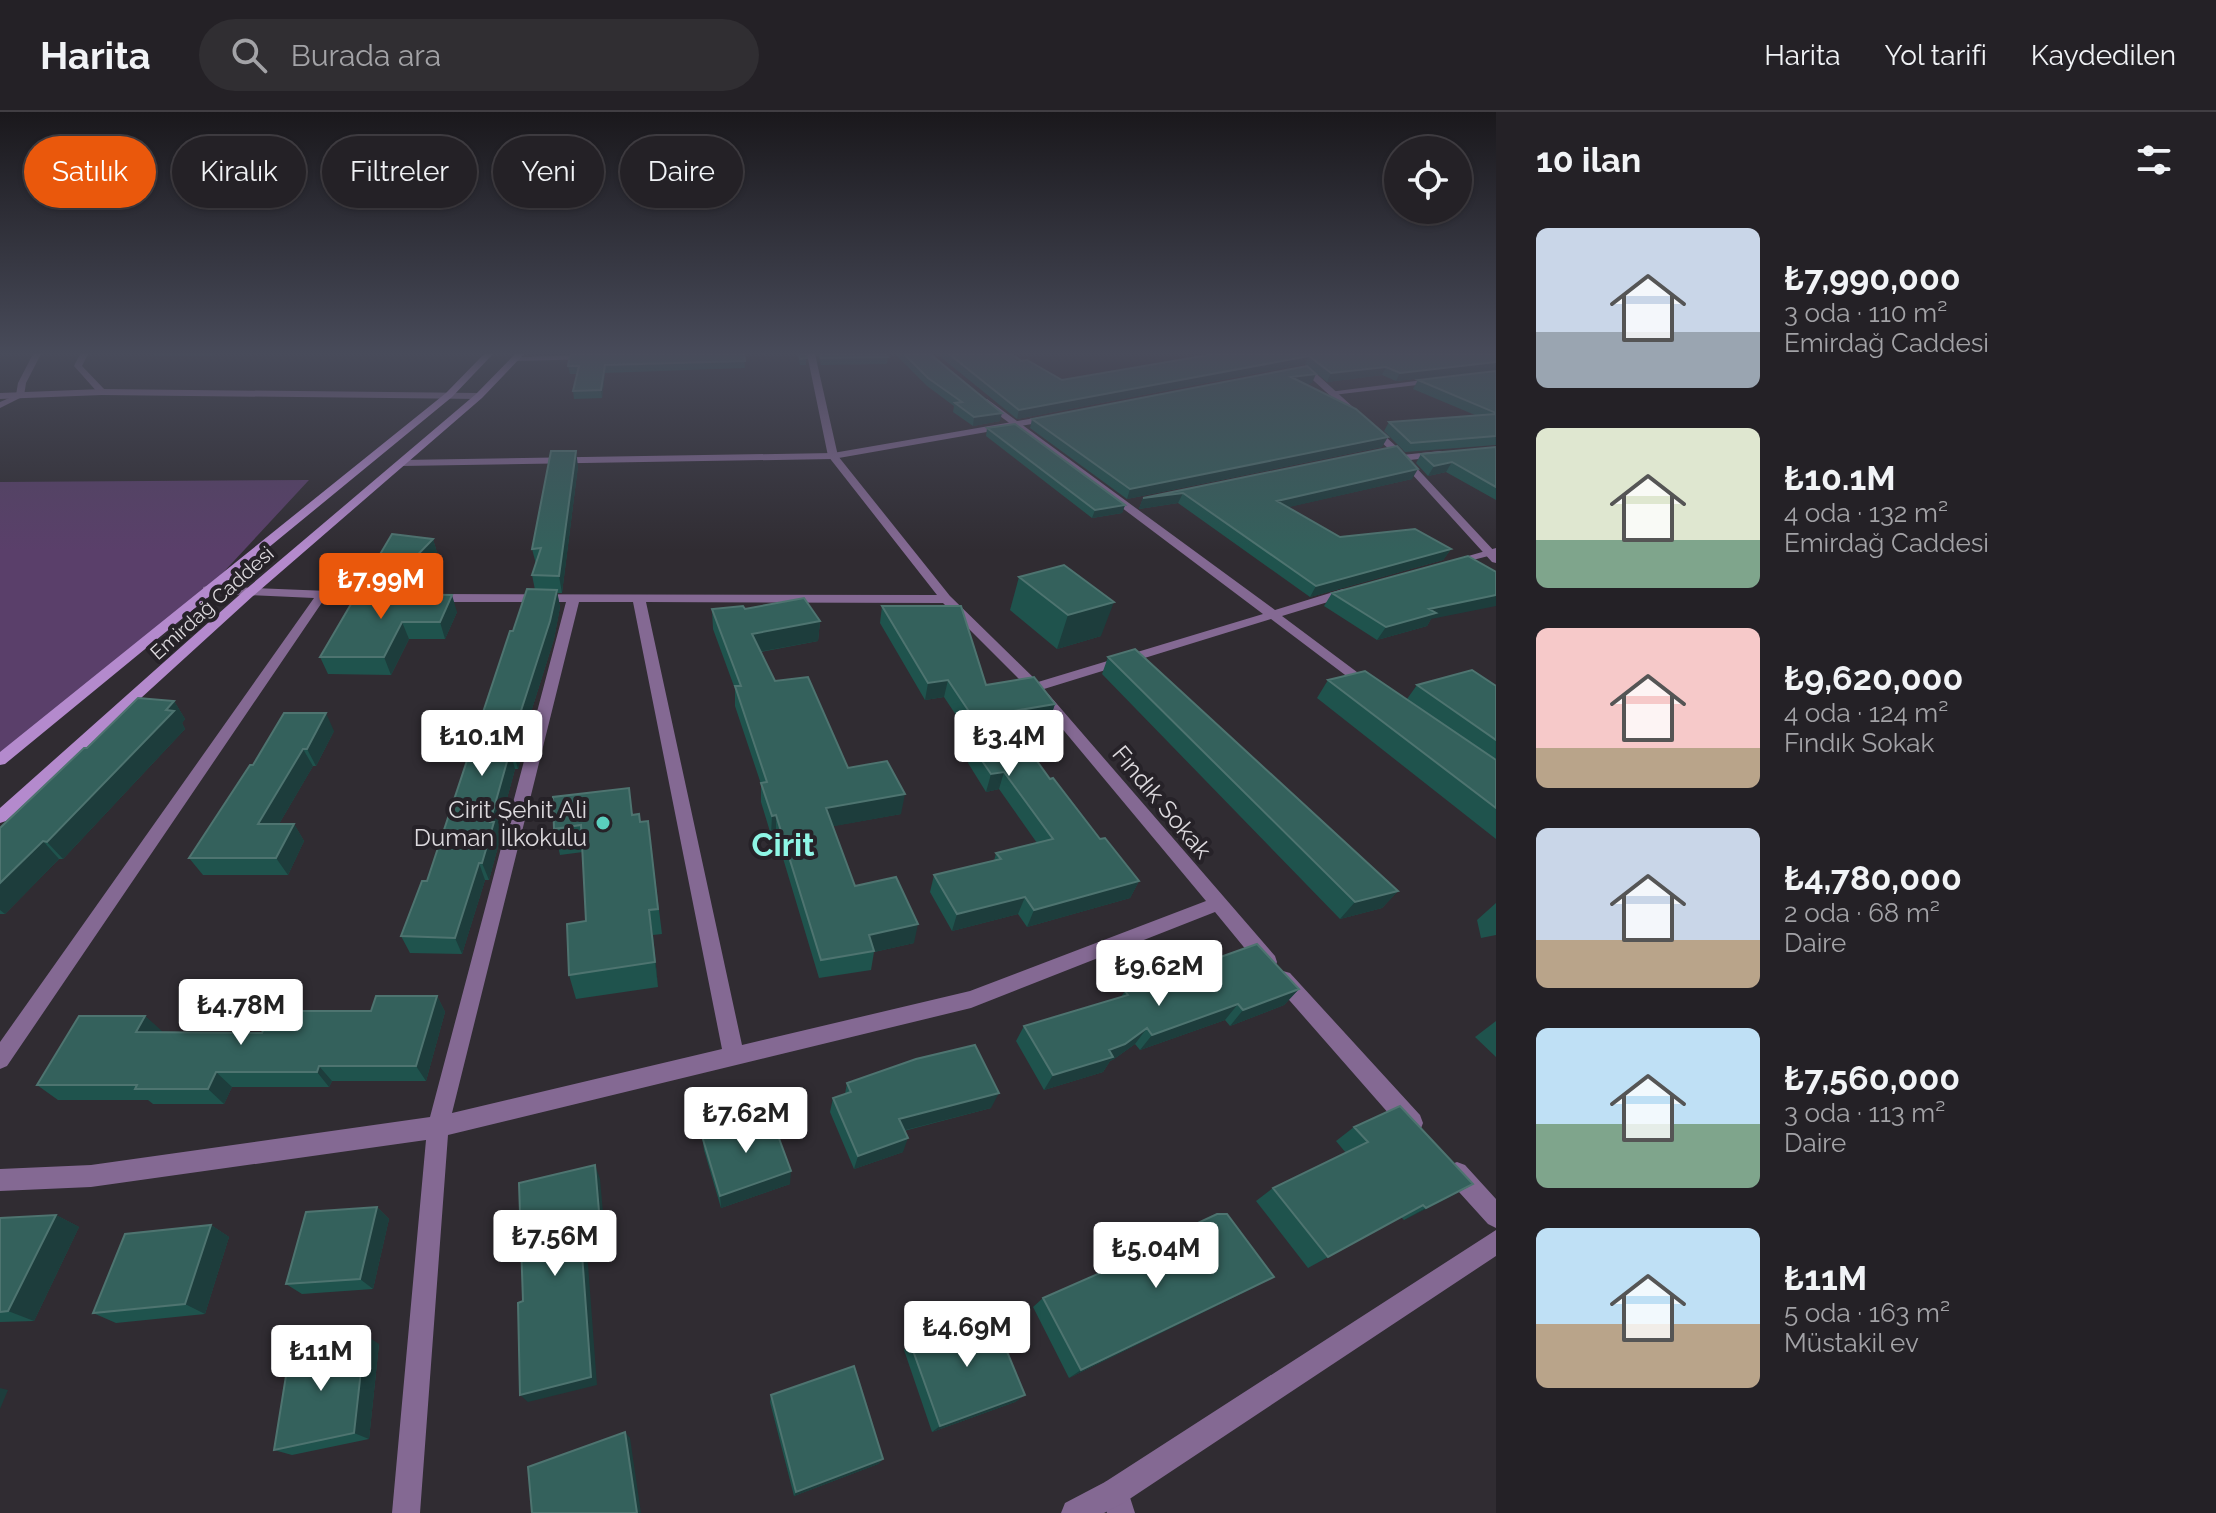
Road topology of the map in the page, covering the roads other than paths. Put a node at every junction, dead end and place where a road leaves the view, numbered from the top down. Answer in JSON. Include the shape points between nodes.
{"nodes":[{"id":1,"x":419,"y":419,"type":"edge"},
{"id":2,"x":452,"y":419,"type":"edge"},
{"id":3,"x":825,"y":419,"type":"edge"},
{"id":4,"x":1008,"y":419,"type":"edge"},
{"id":5,"x":1044,"y":419,"type":"edge"},
{"id":6,"x":1362,"y":419,"type":"edge"},
{"id":7,"x":1015,"y":425,"type":"junction"},
{"id":8,"x":1380,"y":452,"type":"edge"},
{"id":9,"x":1398,"y":453,"type":"junction"},
{"id":10,"x":1449,"y":454,"type":"edge"},
{"id":11,"x":833,"y":456,"type":"junction"},
{"id":12,"x":401,"y":463,"type":"junction"},
{"id":13,"x":1141,"y":502,"type":"edge"},
{"id":14,"x":1126,"y":505,"type":"junction"},
{"id":15,"x":1493,"y":554,"type":"edge"},
{"id":16,"x":1430,"y":568,"type":"edge"},
{"id":17,"x":1358,"y":589,"type":"edge"},
{"id":18,"x":207,"y":590,"type":"junction"},
{"id":19,"x":249,"y":593,"type":"junction"},
{"id":20,"x":321,"y":596,"type":"junction"},
{"id":21,"x":384,"y":597,"type":"edge"},
{"id":22,"x":415,"y":598,"type":"edge"},
{"id":23,"x":946,"y":599,"type":"junction"},
{"id":24,"x":573,"y":600,"type":"junction"},
{"id":25,"x":639,"y":600,"type":"junction"},
{"id":26,"x":1271,"y":614,"type":"junction"},
{"id":27,"x":1035,"y":687,"type":"junction"},
{"id":28,"x":1384,"y":698,"type":"edge"},
{"id":29,"x":0,"y":760,"type":"edge"},
{"id":30,"x":0,"y":817,"type":"edge"},
{"id":31,"x":1216,"y":904,"type":"junction"},
{"id":32,"x":734,"y":1057,"type":"junction"},
{"id":33,"x":0,"y":1059,"type":"edge"},
{"id":34,"x":438,"y":1127,"type":"junction"},
{"id":35,"x":1423,"y":1135,"type":"edge"},
{"id":36,"x":1444,"y":1158,"type":"edge"},
{"id":37,"x":0,"y":1180,"type":"edge"},
{"id":38,"x":1496,"y":1216,"type":"edge"},
{"id":39,"x":1496,"y":1242,"type":"edge"},
{"id":40,"x":1118,"y":1502,"type":"edge"},
{"id":41,"x":406,"y":1513,"type":"edge"},
{"id":42,"x":1075,"y":1513,"type":"edge"}],
"edges":[{"from":1,"to":18,"type":"main road","name":"Emirdağ Caddesi"},
{"from":2,"to":12,"type":"main road","name":"Emirdağ Caddesi"},
{"from":3,"to":11,"type":"street","name":"Fındık Sokak"},
{"from":4,"to":7,"type":"street"},
{"from":5,"to":7,"type":"street"},
{"from":6,"to":9,"type":"street"},
{"from":7,"to":11,"type":"street"},
{"from":7,"to":14,"type":"street"},
{"from":8,"to":9,"type":"street"},
{"from":9,"to":10,"type":"street"},
{"from":9,"to":15,"type":"street"},
{"from":11,"to":12,"type":"street"},
{"from":11,"to":23,"type":"street","name":"Fındık Sokak"},
{"from":12,"to":19,"type":"main road","name":"Emirdağ Caddesi"},
{"from":13,"to":14,"type":"street"},
{"from":14,"to":26,"type":"street"},
{"from":15,"to":16,"type":"street"},
{"from":17,"to":26,"type":"street"},
{"from":18,"to":19,"type":"street"},
{"from":18,"to":29,"type":"main road","name":"Emirdağ Caddesi"},
{"from":19,"to":20,"type":"street"},
{"from":19,"to":30,"type":"main road","name":"Emirdağ Caddesi"},
{"from":20,"to":21,"type":"street"},
{"from":20,"to":33,"type":"street"},
{"from":22,"to":24,"type":"street"},
{"from":23,"to":25,"type":"street"},
{"from":23,"to":27,"type":"street","name":"Fındık Sokak"},
{"from":24,"to":25,"type":"street"},
{"from":24,"to":34,"type":"street"},
{"from":25,"to":32,"type":"street"},
{"from":26,"to":27,"type":"street"},
{"from":26,"to":28,"type":"street"},
{"from":27,"to":31,"type":"street","name":"Fındık Sokak"},
{"from":31,"to":32,"type":"street","via":[[971,999]]},
{"from":31,"to":35,"type":"street","name":"Fındık Sokak"},
{"from":32,"to":34,"type":"street"},
{"from":34,"to":37,"type":"street","via":[[91,1176]]},
{"from":34,"to":41,"type":"street"},
{"from":36,"to":38,"type":"street"},
{"from":39,"to":40,"type":"street"},
{"from":40,"to":42,"type":"street"}]}
